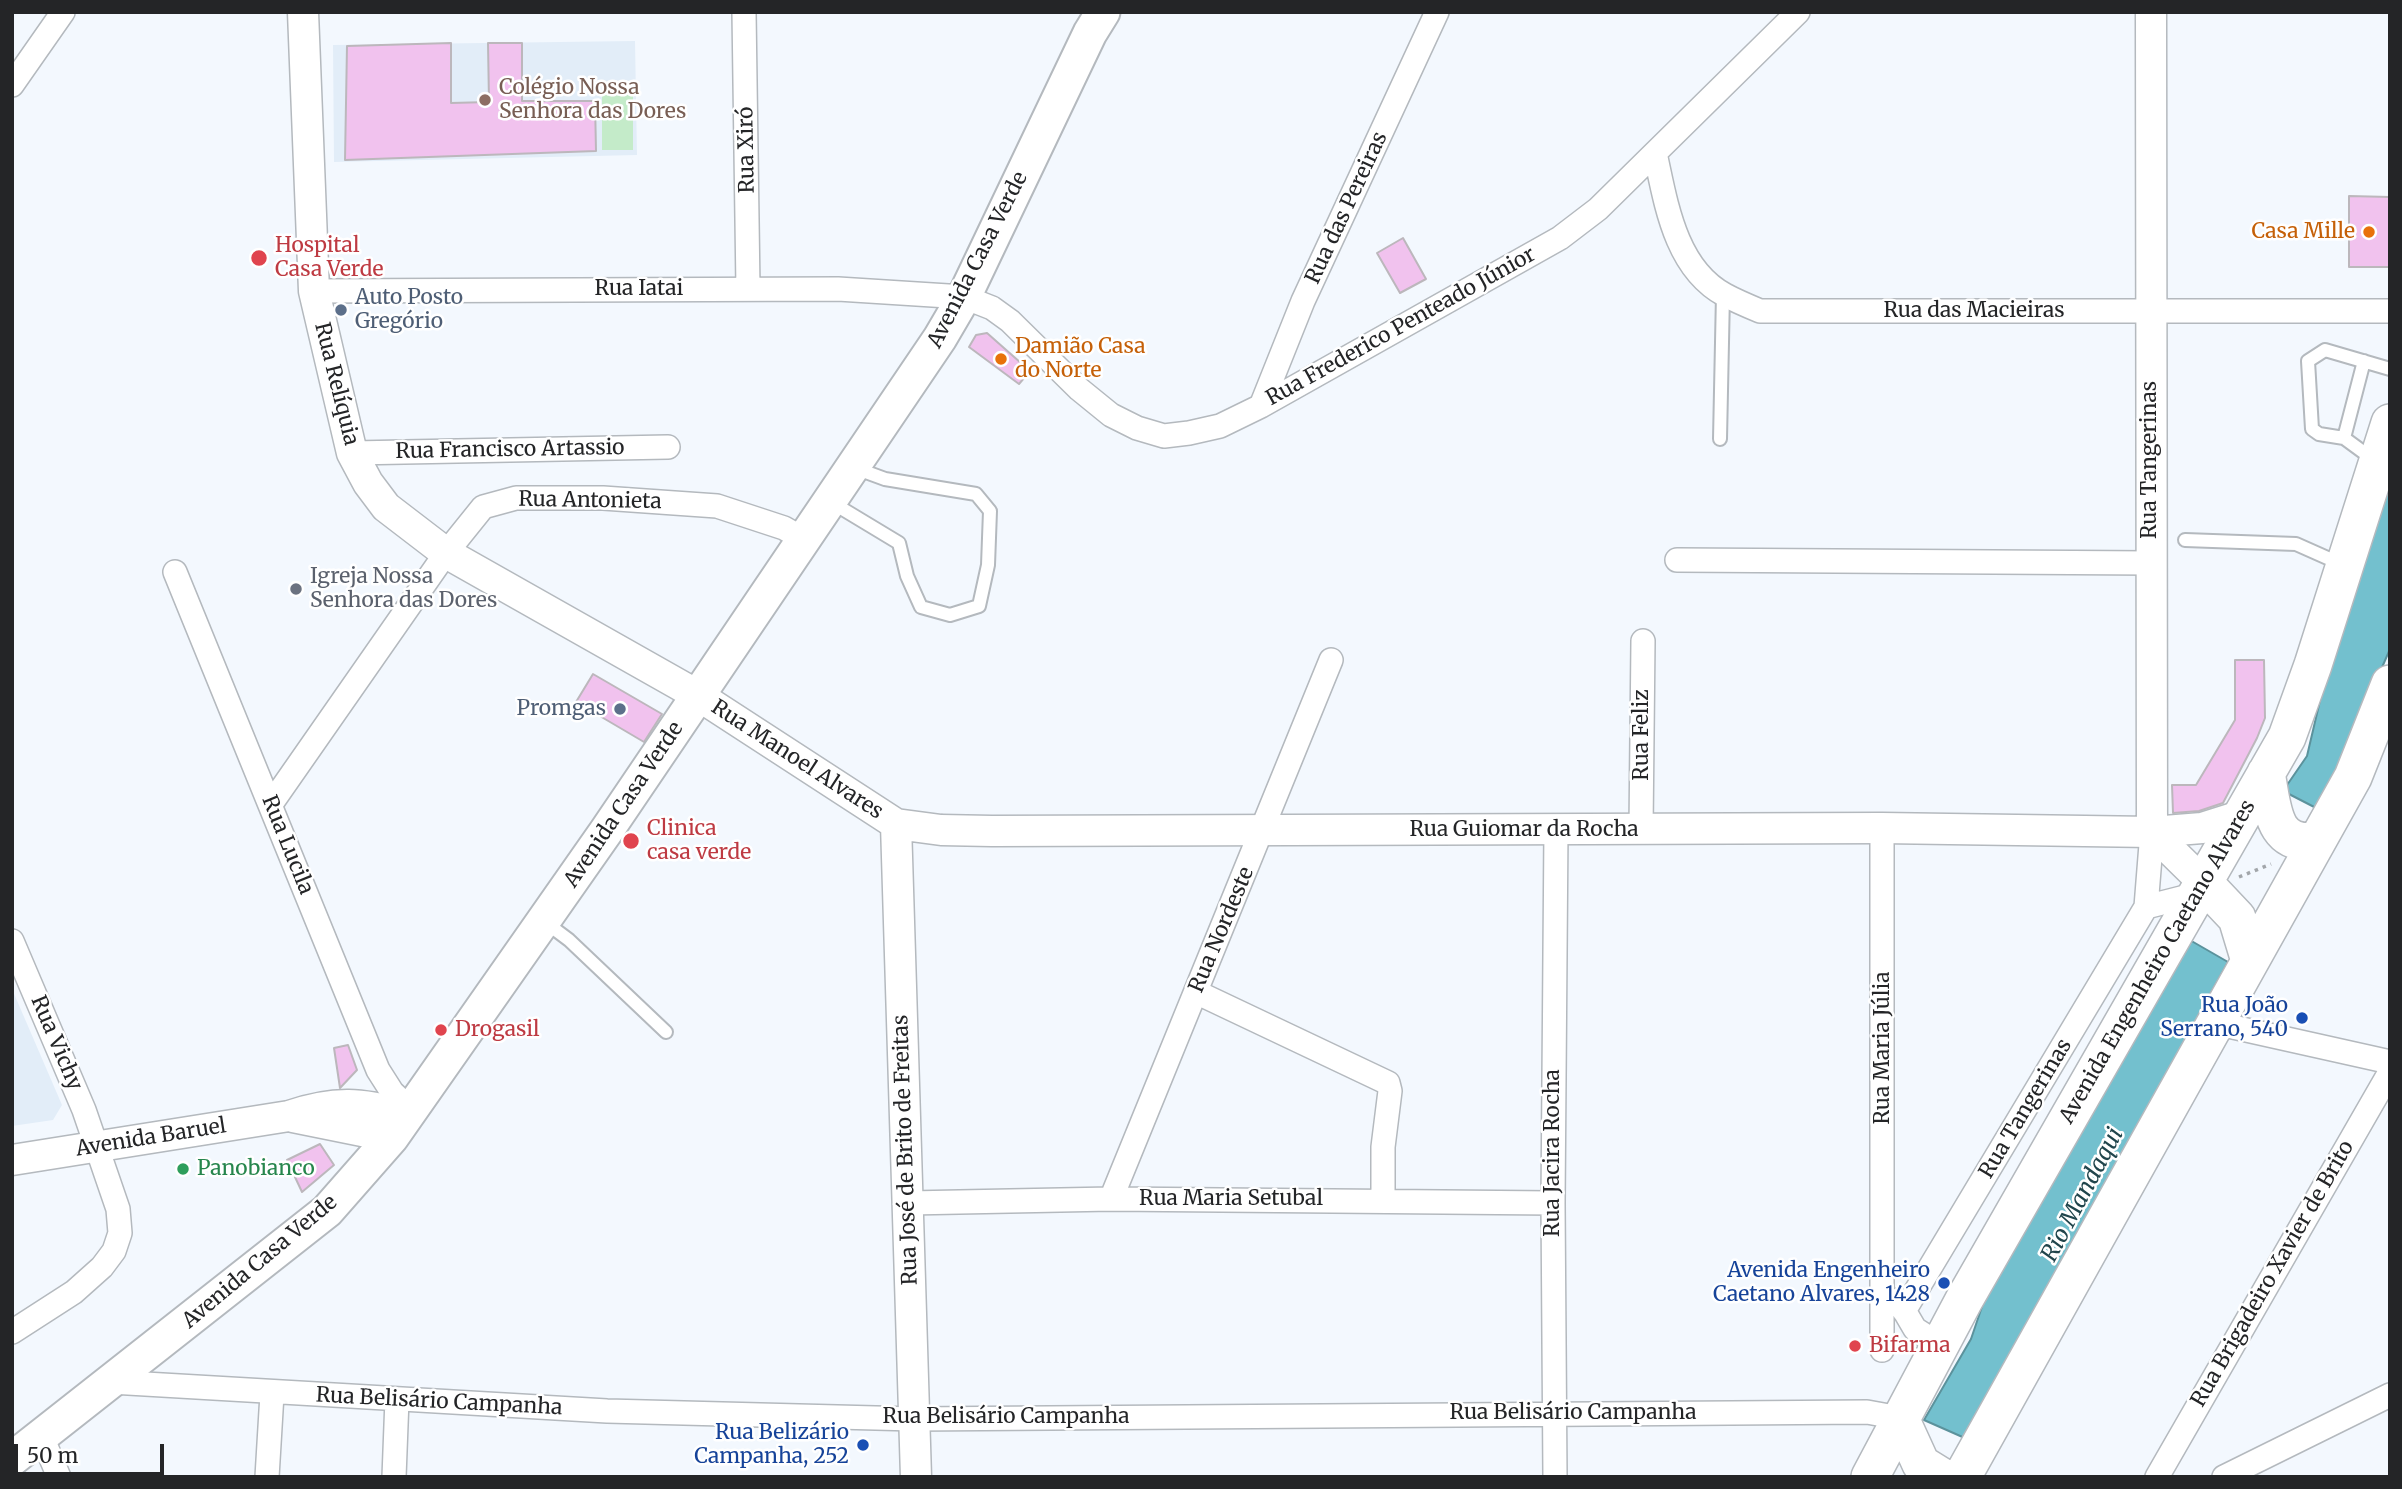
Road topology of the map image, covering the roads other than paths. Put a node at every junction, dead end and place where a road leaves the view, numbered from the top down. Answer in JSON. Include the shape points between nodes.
{"nodes":[{"id":1,"x":63,"y":12,"type":"edge"},
{"id":2,"x":303,"y":12,"type":"edge"},
{"id":3,"x":744,"y":12,"type":"edge"},
{"id":4,"x":1437,"y":12,"type":"edge"},
{"id":5,"x":1798,"y":12,"type":"edge"},
{"id":6,"x":2151,"y":12,"type":"edge"},
{"id":7,"x":1096,"y":19,"type":"edge"},
{"id":8,"x":12,"y":85,"type":"edge"},
{"id":9,"x":1654,"y":153,"type":"junction"},
{"id":10,"x":748,"y":289,"type":"junction"},
{"id":11,"x":314,"y":291,"type":"junction"},
{"id":12,"x":1723,"y":294,"type":"junction"},
{"id":13,"x":964,"y":297,"type":"junction"},
{"id":14,"x":2150,"y":310,"type":"junction"},
{"id":15,"x":2390,"y":311,"type":"edge"},
{"id":16,"x":2364,"y":360,"type":"junction"},
{"id":17,"x":2390,"y":369,"type":"edge"},
{"id":18,"x":1261,"y":406,"type":"junction"},
{"id":19,"x":2390,"y":423,"type":"edge"},
{"id":20,"x":2344,"y":438,"type":"junction"},
{"id":21,"x":1720,"y":439,"type":"dead end"},
{"id":22,"x":668,"y":447,"type":"dead end"},
{"id":23,"x":352,"y":453,"type":"junction"},
{"id":24,"x":2377,"y":463,"type":"junction"},
{"id":25,"x":854,"y":468,"type":"junction"},
{"id":26,"x":831,"y":502,"type":"junction"},
{"id":27,"x":805,"y":540,"type":"junction"},
{"id":28,"x":2185,"y":540,"type":"dead end"},
{"id":29,"x":446,"y":553,"type":"junction"},
{"id":30,"x":1677,"y":561,"type":"dead end"},
{"id":31,"x":2151,"y":562,"type":"junction"},
{"id":32,"x":2345,"y":565,"type":"junction"},
{"id":33,"x":175,"y":572,"type":"dead end"},
{"id":34,"x":1643,"y":641,"type":"dead end"},
{"id":35,"x":1331,"y":660,"type":"dead end"},
{"id":36,"x":2390,"y":684,"type":"edge"},
{"id":37,"x":699,"y":696,"type":"junction"},
{"id":38,"x":2390,"y":733,"type":"edge"},
{"id":39,"x":2266,"y":773,"type":"junction"},
{"id":40,"x":2353,"y":777,"type":"junction"},
{"id":41,"x":271,"y":804,"type":"junction"},
{"id":42,"x":2243,"y":815,"type":"junction"},
{"id":43,"x":896,"y":824,"type":"junction"},
{"id":44,"x":1882,"y":828,"type":"junction"},
{"id":45,"x":1641,"y":829,"type":"junction"},
{"id":46,"x":1263,"y":830,"type":"junction"},
{"id":47,"x":1556,"y":830,"type":"junction"},
{"id":48,"x":2152,"y":832,"type":"junction"},
{"id":49,"x":2317,"y":841,"type":"junction"},
{"id":50,"x":2211,"y":886,"type":"junction"},
{"id":51,"x":2146,"y":907,"type":"junction"},
{"id":52,"x":544,"y":921,"type":"junction"},
{"id":53,"x":12,"y":941,"type":"edge"},
{"id":54,"x":2250,"y":961,"type":"junction"},
{"id":55,"x":1196,"y":992,"type":"junction"},
{"id":56,"x":2216,"y":1023,"type":"junction"},
{"id":57,"x":666,"y":1032,"type":"dead end"},
{"id":58,"x":2390,"y":1062,"type":"edge"},
{"id":59,"x":2390,"y":1072,"type":"edge"},
{"id":60,"x":404,"y":1121,"type":"junction"},
{"id":61,"x":97,"y":1147,"type":"junction"},
{"id":62,"x":12,"y":1160,"type":"edge"},
{"id":63,"x":1111,"y":1199,"type":"junction"},
{"id":64,"x":1384,"y":1201,"type":"junction"},
{"id":65,"x":909,"y":1203,"type":"junction"},
{"id":66,"x":1553,"y":1203,"type":"junction"},
{"id":67,"x":1884,"y":1268,"type":"junction"},
{"id":68,"x":1904,"y":1311,"type":"junction"},
{"id":69,"x":12,"y":1332,"type":"edge"},
{"id":70,"x":1940,"y":1345,"type":"junction"},
{"id":71,"x":1882,"y":1350,"type":"dead end"},
{"id":72,"x":111,"y":1382,"type":"junction"},
{"id":73,"x":272,"y":1394,"type":"junction"},
{"id":74,"x":2390,"y":1395,"type":"edge"},
{"id":75,"x":397,"y":1399,"type":"junction"},
{"id":76,"x":1555,"y":1413,"type":"junction"},
{"id":77,"x":1900,"y":1418,"type":"junction"},
{"id":78,"x":914,"y":1419,"type":"junction"},
{"id":79,"x":42,"y":1437,"type":"junction"},
{"id":80,"x":12,"y":1459,"type":"edge"},
{"id":81,"x":59,"y":1477,"type":"edge"},
{"id":82,"x":267,"y":1477,"type":"edge"},
{"id":83,"x":394,"y":1477,"type":"edge"},
{"id":84,"x":916,"y":1477,"type":"edge"},
{"id":85,"x":1555,"y":1477,"type":"edge"},
{"id":86,"x":1870,"y":1477,"type":"edge"},
{"id":87,"x":1942,"y":1477,"type":"edge"},
{"id":88,"x":1962,"y":1477,"type":"edge"},
{"id":89,"x":2157,"y":1477,"type":"edge"},
{"id":90,"x":2224,"y":1477,"type":"edge"}],
"edges":[{"from":1,"to":8,"type":"street"},
{"from":2,"to":11,"type":"street","name":"Rua Relíquia"},
{"from":3,"to":10,"type":"street","name":"Rua Xiró"},
{"from":4,"to":18,"type":"street","name":"Rua das Pereiras","via":[[1303,301]]},
{"from":5,"to":9,"type":"street","name":"Rua Frederico Penteado Júnior"},
{"from":6,"to":14,"type":"street","name":"Rua Tangerinas"},
{"from":7,"to":13,"type":"main road","name":"Avenida Casa Verde"},
{"from":9,"to":12,"type":"street","name":"Rua das Macieiras","via":[[1687,258]]},
{"from":9,"to":18,"type":"street","name":"Rua Frederico Penteado Júnior","via":[[1598,209],[1560,238]]},
{"from":10,"to":11,"type":"street","name":"Rua Iatai"},
{"from":10,"to":13,"type":"street","name":"Rua Iatai"},
{"from":11,"to":23,"type":"street","name":"Rua Relíquia"},
{"from":12,"to":14,"type":"street","name":"Rua das Macieiras","via":[[1760,311]]},
{"from":12,"to":21,"type":"lane"},
{"from":13,"to":18,"type":"street","name":"Rua Frederico Penteado Júnior","via":[[1010,321],[1111,415],[1137,428],[1164,436],[1189,433],[1220,426]]},
{"from":13,"to":25,"type":"main road","name":"Avenida Casa Verde"},
{"from":14,"to":15,"type":"street","name":"Rua das Macieiras"},
{"from":14,"to":31,"type":"street","name":"Rua Tangerinas"},
{"from":16,"to":17,"type":"lane"},
{"from":16,"to":20,"type":"lane"},
{"from":16,"to":20,"type":"lane","via":[[2326,350],[2308,360],[2312,429],[2319,435]]},
{"from":19,"to":24,"type":"main road","name":"Avenida Engenheiro Caetano Alvares"},
{"from":20,"to":24,"type":"lane"},
{"from":22,"to":23,"type":"street","name":"Rua Francisco Artassio"},
{"from":23,"to":29,"type":"street","name":"Rua Relíquia","via":[[386,506]]},
{"from":24,"to":32,"type":"main road","name":"Avenida Engenheiro Caetano Alvares"},
{"from":25,"to":26,"type":"main road","name":"Avenida Casa Verde"},
{"from":25,"to":26,"type":"lane","via":[[885,479],[976,494],[990,511],[988,565],[979,606],[950,615],[920,607],[906,576],[899,543]]},
{"from":26,"to":27,"type":"main road","name":"Avenida Casa Verde"},
{"from":27,"to":29,"type":"street","name":"Rua Antonieta","via":[[784,528],[717,506],[516,498],[483,507]]},
{"from":27,"to":37,"type":"main road","name":"Avenida Casa Verde"},
{"from":28,"to":32,"type":"lane","via":[[2296,544]]},
{"from":29,"to":37,"type":"street","name":"Rua Relíquia"},
{"from":29,"to":41,"type":"street","name":"Rua Antonieta"},
{"from":30,"to":31,"type":"street"},
{"from":31,"to":48,"type":"street","name":"Rua Tangerinas"},
{"from":32,"to":39,"type":"main road","name":"Avenida Engenheiro Caetano Alvares","via":[[2287,737]]},
{"from":33,"to":41,"type":"street","name":"Rua Lucila"},
{"from":34,"to":45,"type":"street","name":"Rua Feliz"},
{"from":35,"to":46,"type":"street","name":"Rua Nordeste"},
{"from":36,"to":40,"type":"main road"},
{"from":37,"to":43,"type":"street","name":"Rua Manoel Alvares"},
{"from":37,"to":52,"type":"main road","name":"Avenida Casa Verde"},
{"from":38,"to":40,"type":"main road","via":[[2378,753]]},
{"from":39,"to":42,"type":"main road","name":"Avenida Engenheiro Caetano Alvares"},
{"from":39,"to":49,"type":"main road","via":[[2279,828],[2296,842]]},
{"from":40,"to":49,"type":"main road"},
{"from":41,"to":60,"type":"street","name":"Rua Lucila","via":[[378,1070]]},
{"from":42,"to":48,"type":"street","name":"Rua Guiomar da Rocha","via":[[2202,828]]},
{"from":42,"to":50,"type":"main road","name":"Avenida Engenheiro Caetano Alvares"},
{"from":43,"to":46,"type":"street","name":"Rua Guiomar da Rocha","via":[[954,831]]},
{"from":43,"to":65,"type":"street","name":"Rua José de Brito de Freitas"},
{"from":44,"to":45,"type":"street","name":"Rua Guiomar da Rocha"},
{"from":44,"to":48,"type":"street","name":"Rua Guiomar da Rocha"},
{"from":44,"to":67,"type":"street","name":"Rua Maria Júlia"},
{"from":45,"to":47,"type":"street","name":"Rua Guiomar da Rocha"},
{"from":46,"to":47,"type":"street","name":"Rua Guiomar da Rocha"},
{"from":46,"to":55,"type":"street","name":"Rua Nordeste"},
{"from":47,"to":66,"type":"street","name":"Rua Jacira Rocha"},
{"from":48,"to":50,"type":"street"},
{"from":48,"to":51,"type":"street","name":"Rua Tangerinas"},
{"from":49,"to":54,"type":"main road"},
{"from":50,"to":51,"type":"street"},
{"from":50,"to":54,"type":"main road","via":[[2236,918]]},
{"from":50,"to":70,"type":"main road","name":"Avenida Engenheiro Caetano Alvares"},
{"from":51,"to":68,"type":"street","name":"Rua Tangerinas"},
{"from":52,"to":57,"type":"lane"},
{"from":52,"to":60,"type":"main road","name":"Avenida Casa Verde"},
{"from":53,"to":61,"type":"street","name":"Rua Vichy"},
{"from":54,"to":56,"type":"main road"},
{"from":55,"to":63,"type":"street","name":"Rua Nordeste"},
{"from":55,"to":64,"type":"street","via":[[1388,1083]]},
{"from":56,"to":58,"type":"street"},
{"from":56,"to":88,"type":"main road"},
{"from":59,"to":89,"type":"street","name":"Rua Brigadeiro Xavier de Brito"},
{"from":60,"to":61,"type":"street","name":"Avenida Baruel","via":[[366,1105],[341,1103],[289,1116]]},
{"from":60,"to":72,"type":"main road","name":"Avenida Casa Verde","via":[[327,1210]]},
{"from":61,"to":62,"type":"street","name":"Avenida Baruel"},
{"from":61,"to":69,"type":"street","name":"Rua Vichy","via":[[118,1209],[120,1233],[114,1251],[74,1292]]},
{"from":63,"to":64,"type":"street","name":"Rua Maria Setubal"},
{"from":63,"to":65,"type":"street","name":"Rua Maria Setubal"},
{"from":64,"to":66,"type":"street","name":"Rua Maria Setubal"},
{"from":65,"to":78,"type":"street","name":"Rua José de Brito de Freitas"},
{"from":66,"to":76,"type":"street","name":"Rua Jacira Rocha"},
{"from":67,"to":68,"type":"street","name":"Rua Maria Júlia"},
{"from":67,"to":71,"type":"street","name":"Rua Maria Júlia"},
{"from":68,"to":70,"type":"street","name":"Rua Maria Júlia","via":[[1915,1329]]},
{"from":70,"to":77,"type":"main road","name":"Avenida Engenheiro Caetano Alvares"},
{"from":72,"to":73,"type":"street","name":"Rua Belisário Campanha"},
{"from":72,"to":79,"type":"main road","name":"Avenida Casa Verde"},
{"from":73,"to":75,"type":"street","name":"Rua Belisário Campanha"},
{"from":73,"to":82,"type":"street"},
{"from":74,"to":90,"type":"street"},
{"from":75,"to":78,"type":"street","name":"Rua Belisário Campanha","via":[[607,1411]]},
{"from":75,"to":83,"type":"street"},
{"from":76,"to":77,"type":"street","name":"Rua Belisário Campanha","via":[[1867,1412]]},
{"from":76,"to":78,"type":"street","name":"Rua Belisário Campanha"},
{"from":76,"to":85,"type":"street","name":"Rua Jacira Rocha"},
{"from":77,"to":86,"type":"main road","name":"Avenida Engenheiro Caetano Alvares"},
{"from":77,"to":87,"type":"main road","via":[[1921,1464]]},
{"from":78,"to":84,"type":"street","name":"Rua José de Brito de Freitas"},
{"from":79,"to":80,"type":"main road","name":"Avenida Casa Verde"},
{"from":79,"to":81,"type":"street"}]}
